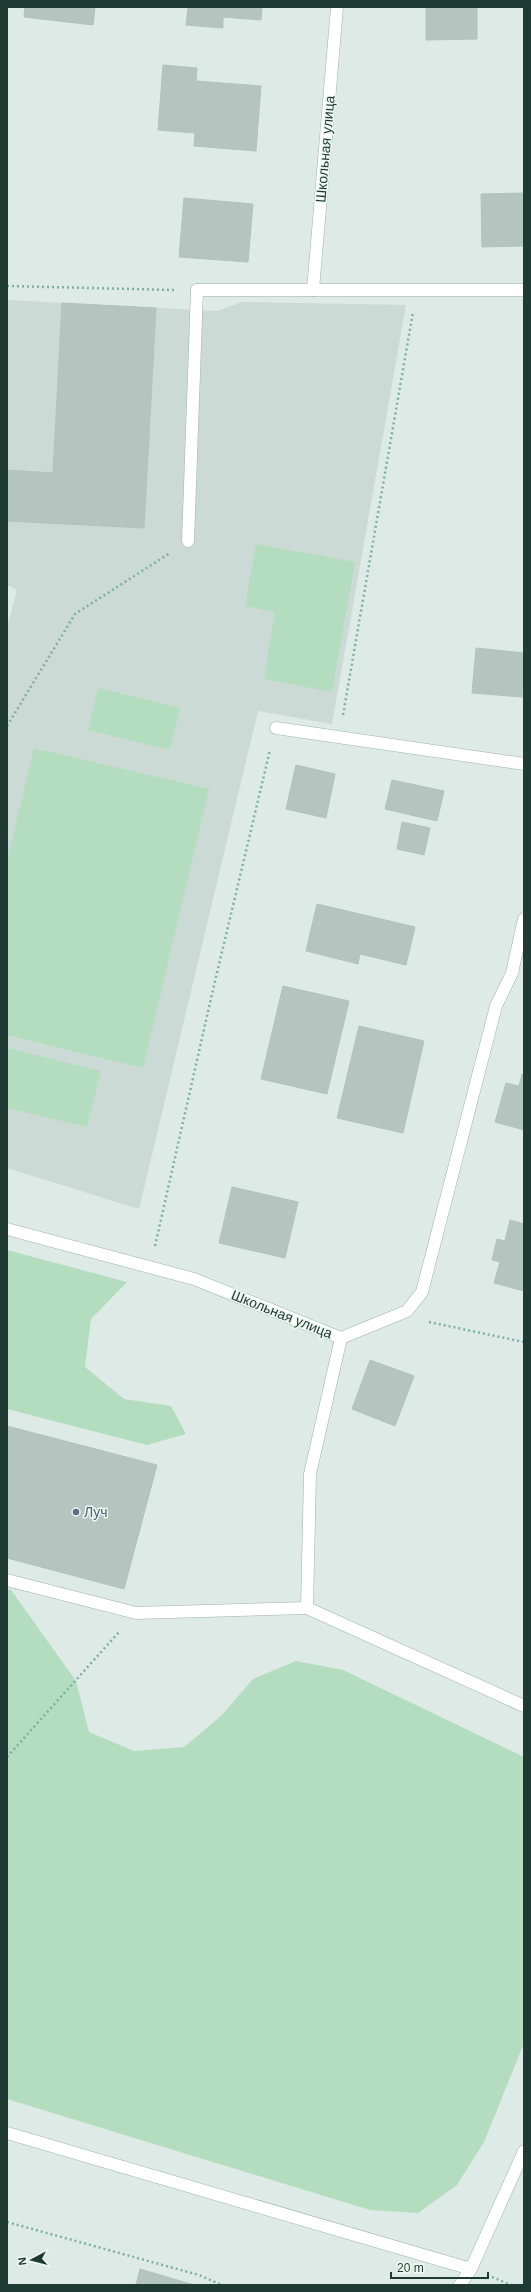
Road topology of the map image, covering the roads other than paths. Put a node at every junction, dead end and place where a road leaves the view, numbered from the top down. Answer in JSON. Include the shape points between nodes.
{"nodes":[{"id":1,"x":337,"y":7,"type":"edge"},
{"id":2,"x":313,"y":290,"type":"junction"},
{"id":3,"x":524,"y":290,"type":"edge"},
{"id":4,"x":188,"y":541,"type":"road end"},
{"id":5,"x":276,"y":728,"type":"road end"},
{"id":6,"x":524,"y":764,"type":"edge"},
{"id":7,"x":524,"y":919,"type":"edge"},
{"id":8,"x":7,"y":1229,"type":"edge"},
{"id":9,"x":341,"y":1338,"type":"junction"},
{"id":10,"x":7,"y":1580,"type":"edge"},
{"id":11,"x":307,"y":1608,"type":"junction"},
{"id":12,"x":524,"y":1706,"type":"edge"},
{"id":13,"x":7,"y":2132,"type":"edge"},
{"id":14,"x":524,"y":2151,"type":"edge"},
{"id":15,"x":471,"y":2269,"type":"junction"},
{"id":16,"x":460,"y":2285,"type":"edge"}],
"edges":[{"from":1,"to":2,"type":"street","name":"Школьная улица"},
{"from":2,"to":3,"type":"street"},
{"from":2,"to":4,"type":"street","via":[[197,290]]},
{"from":5,"to":6,"type":"street"},
{"from":7,"to":9,"type":"street","via":[[512,973],[496,1006],[422,1292],[407,1311]]},
{"from":8,"to":9,"type":"street","name":"Школьная улица","via":[[194,1279]]},
{"from":9,"to":11,"type":"street","name":"Школьная улица","via":[[310,1474]]},
{"from":10,"to":11,"type":"street","via":[[136,1613]]},
{"from":11,"to":12,"type":"street"},
{"from":13,"to":15,"type":"street"},
{"from":14,"to":15,"type":"street"},
{"from":15,"to":16,"type":"street"}]}
